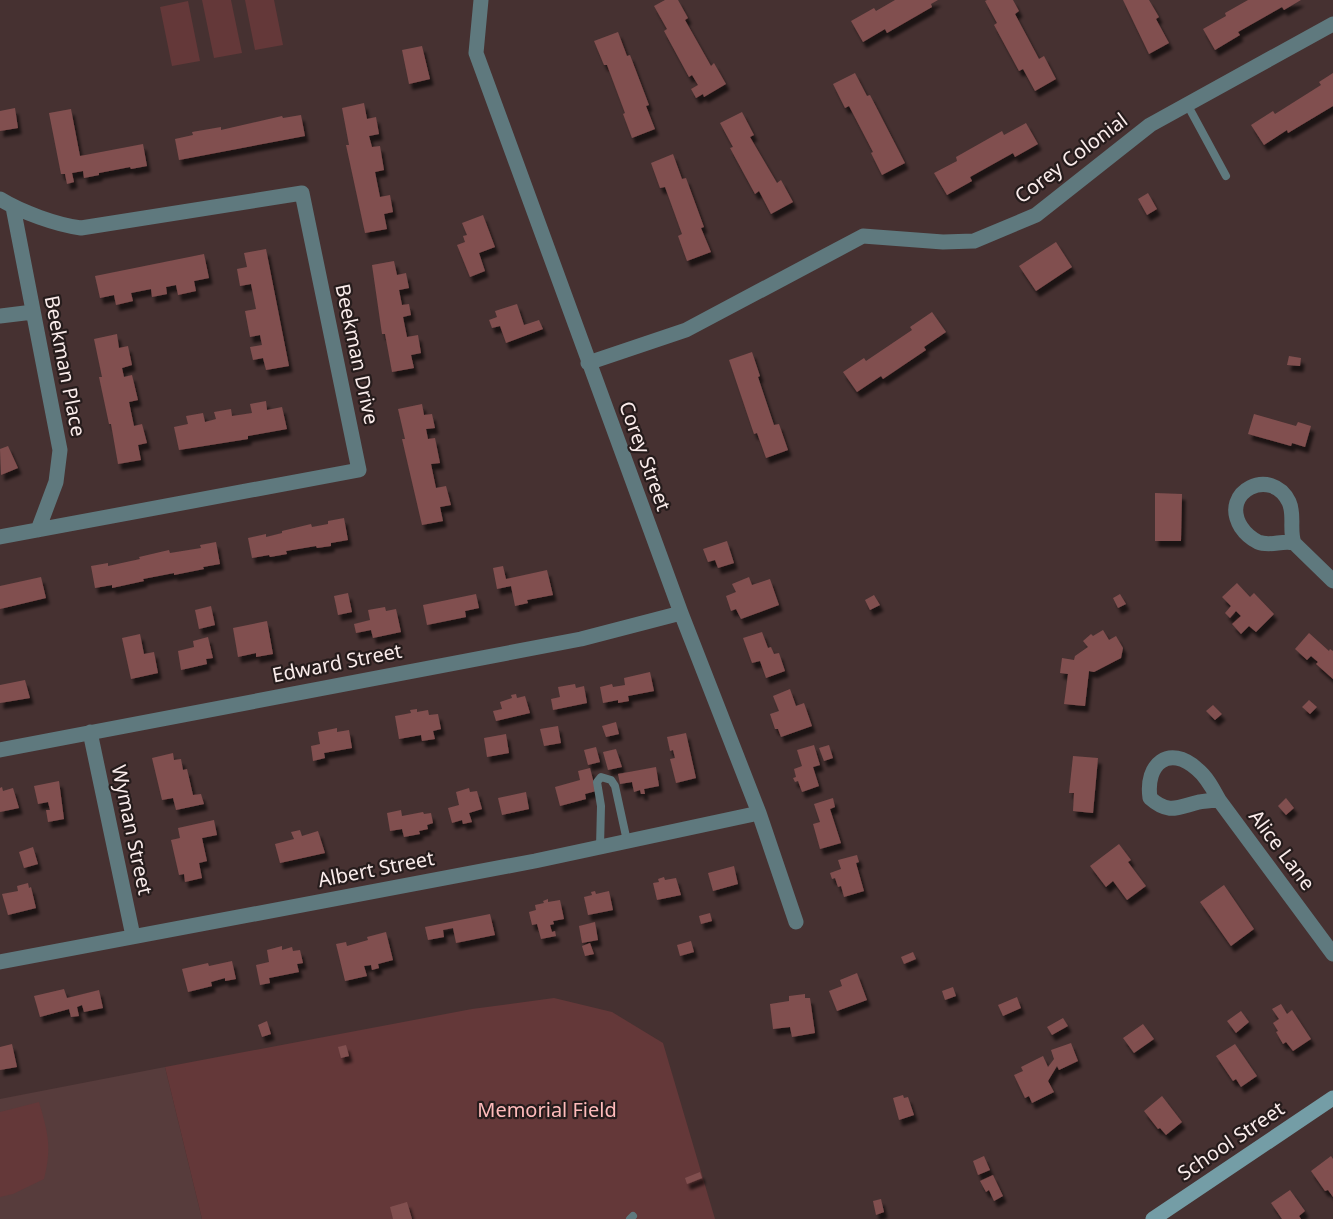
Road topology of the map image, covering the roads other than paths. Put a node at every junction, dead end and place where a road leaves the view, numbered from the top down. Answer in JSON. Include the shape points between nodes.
{"nodes":[{"id":1,"x":481,"y":0,"type":"edge"},
{"id":2,"x":1333,"y":24,"type":"edge"},
{"id":3,"x":1187,"y":104,"type":"junction"},
{"id":4,"x":1226,"y":176,"type":"dead end"},
{"id":5,"x":7,"y":203,"type":"edge"},
{"id":6,"x":33,"y":312,"type":"junction"},
{"id":7,"x":0,"y":316,"type":"edge"},
{"id":8,"x":588,"y":363,"type":"junction"},
{"id":9,"x":38,"y":530,"type":"junction"},
{"id":10,"x":0,"y":537,"type":"edge"},
{"id":11,"x":1294,"y":543,"type":"junction"},
{"id":12,"x":1333,"y":581,"type":"edge"},
{"id":13,"x":681,"y":613,"type":"junction"},
{"id":14,"x":90,"y":732,"type":"junction"},
{"id":15,"x":0,"y":750,"type":"edge"},
{"id":16,"x":1219,"y":800,"type":"junction"},
{"id":17,"x":759,"y":813,"type":"junction"},
{"id":18,"x":627,"y":841,"type":"junction"},
{"id":19,"x":600,"y":847,"type":"junction"},
{"id":20,"x":796,"y":922,"type":"dead end"},
{"id":21,"x":133,"y":936,"type":"junction"},
{"id":22,"x":1333,"y":954,"type":"edge"},
{"id":23,"x":0,"y":962,"type":"edge"},
{"id":24,"x":1333,"y":1098,"type":"edge"},
{"id":25,"x":1152,"y":1219,"type":"edge"}],
"edges":[{"from":1,"to":8,"type":"street","name":"Corey Street","via":[[476,53]]},
{"from":2,"to":3,"type":"street","name":"Corey Colonial"},
{"from":3,"to":4,"type":"lane"},
{"from":3,"to":8,"type":"street","name":"Corey Colonial","via":[[1150,125],[1036,215],[974,241],[862,236],[686,330]]},
{"from":5,"to":6,"type":"street","name":"Beekman Place"},
{"from":5,"to":9,"type":"street","name":"Beekman Drive","via":[[81,228],[302,193],[359,470]]},
{"from":6,"to":7,"type":"street"},
{"from":6,"to":9,"type":"street","name":"Beekman Place","via":[[60,450],[56,482]]},
{"from":8,"to":13,"type":"street","name":"Corey Street"},
{"from":9,"to":10,"type":"street","name":"Beekman Drive"},
{"from":11,"to":11,"type":"street","via":[[1291,509],[1283,494],[1267,484],[1245,490],[1236,502],[1244,532],[1265,544]]},
{"from":11,"to":12,"type":"street"},
{"from":13,"to":14,"type":"street","name":"Edward Street","via":[[581,639]]},
{"from":13,"to":17,"type":"street","name":"Corey Street"},
{"from":14,"to":15,"type":"street","name":"Edward Street"},
{"from":14,"to":21,"type":"street","name":"Wyman Street"},
{"from":16,"to":16,"type":"street","name":"Alice Lane","via":[[1176,809],[1160,806],[1150,798],[1151,774],[1160,761],[1174,757],[1186,761],[1205,777]]},
{"from":16,"to":22,"type":"street","name":"Alice Lane"},
{"from":17,"to":18,"type":"street","name":"Albert Street"},
{"from":17,"to":20,"type":"street","name":"Corey Street"},
{"from":18,"to":19,"type":"street","name":"Albert Street"},
{"from":18,"to":19,"type":"lane","via":[[615,786],[601,777],[597,782]]},
{"from":19,"to":21,"type":"street","name":"Albert Street"},
{"from":21,"to":23,"type":"street","name":"Albert Street"},
{"from":24,"to":25,"type":"street","name":"School Street"}]}
